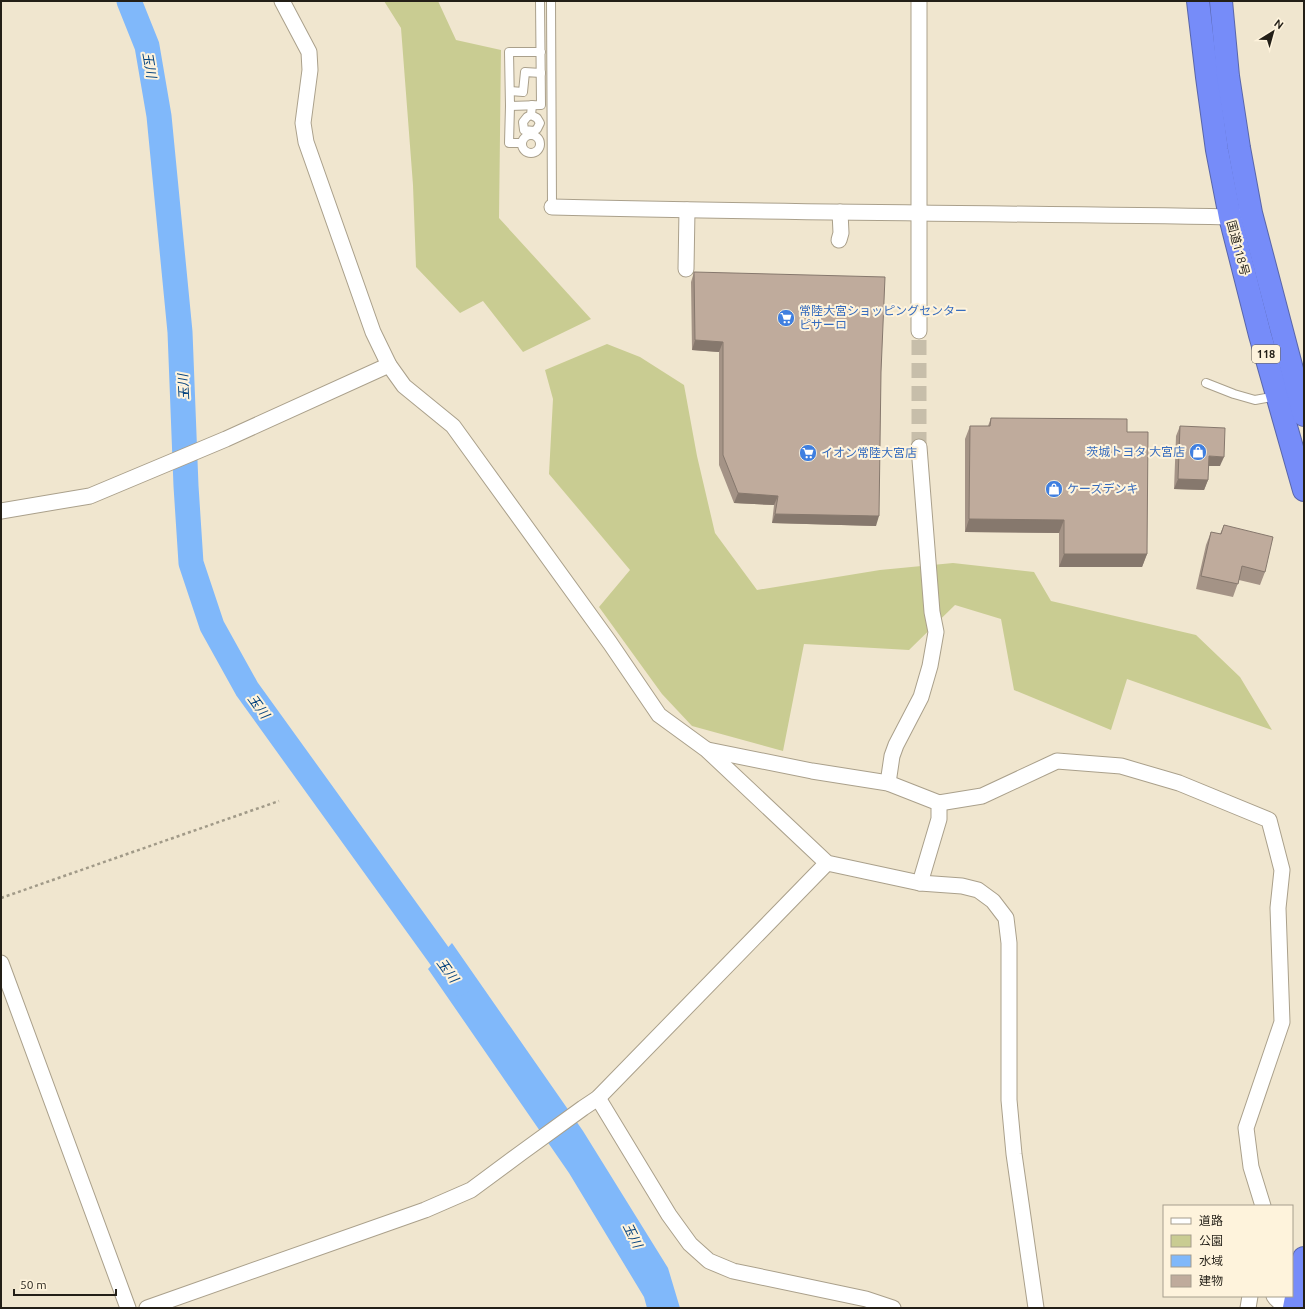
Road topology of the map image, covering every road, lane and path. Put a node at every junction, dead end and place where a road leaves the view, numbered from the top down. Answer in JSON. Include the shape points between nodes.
{"nodes":[{"id":1,"x":282,"y":1,"type":"edge"},
{"id":2,"x":540,"y":1,"type":"edge"},
{"id":3,"x":551,"y":1,"type":"edge"},
{"id":4,"x":919,"y":1,"type":"edge"},
{"id":5,"x":1198,"y":1,"type":"edge"},
{"id":6,"x":1221,"y":1,"type":"edge"},
{"id":7,"x":541,"y":52,"type":"junction"},
{"id":8,"x":541,"y":73,"type":"junction"},
{"id":9,"x":510,"y":91,"type":"junction"},
{"id":10,"x":532,"y":105,"type":"junction"},
{"id":11,"x":510,"y":106,"type":"junction"},
{"id":12,"x":531,"y":115,"type":"junction"},
{"id":13,"x":531,"y":133,"type":"junction"},
{"id":14,"x":522,"y":143,"type":"junction"},
{"id":15,"x":552,"y":207,"type":"joint"},
{"id":16,"x":688,"y":210,"type":"junction"},
{"id":17,"x":840,"y":212,"type":"junction"},
{"id":18,"x":919,"y":213,"type":"junction"},
{"id":19,"x":1251,"y":213,"type":"junction"},
{"id":20,"x":1230,"y":217,"type":"junction"},
{"id":21,"x":839,"y":240,"type":"dead end"},
{"id":22,"x":686,"y":269,"type":"dead end"},
{"id":23,"x":919,"y":330,"type":"tunnel mouth"},
{"id":24,"x":388,"y":365,"type":"junction"},
{"id":25,"x":1206,"y":383,"type":"dead end"},
{"id":26,"x":1278,"y":396,"type":"junction"},
{"id":27,"x":1304,"y":415,"type":"edge"},
{"id":28,"x":919,"y":447,"type":"tunnel mouth"},
{"id":29,"x":1304,"y":490,"type":"edge"},
{"id":30,"x":1,"y":511,"type":"edge"},
{"id":31,"x":707,"y":750,"type":"junction"},
{"id":32,"x":888,"y":783,"type":"junction"},
{"id":33,"x":279,"y":801,"type":"dead end"},
{"id":34,"x":939,"y":803,"type":"junction"},
{"id":35,"x":827,"y":863,"type":"junction"},
{"id":36,"x":920,"y":883,"type":"junction"},
{"id":37,"x":1,"y":898,"type":"edge"},
{"id":38,"x":1,"y":963,"type":"edge"},
{"id":39,"x":598,"y":1098,"type":"junction"},
{"id":40,"x":1263,"y":1205,"type":"edge"},
{"id":41,"x":1304,"y":1258,"type":"edge"},
{"id":42,"x":1250,"y":1297,"type":"edge"},
{"id":43,"x":1275,"y":1297,"type":"edge"},
{"id":44,"x":1295,"y":1307,"type":"edge"},
{"id":45,"x":128,"y":1308,"type":"edge"},
{"id":46,"x":147,"y":1308,"type":"edge"},
{"id":47,"x":893,"y":1308,"type":"edge"},
{"id":48,"x":1036,"y":1308,"type":"edge"},
{"id":49,"x":1248,"y":1308,"type":"edge"}],
"edges":[{"from":1,"to":24,"type":"street","via":[[309,52],[310,70],[303,123],[306,142],[373,332]]},
{"from":2,"to":7,"type":"lane"},
{"from":3,"to":15,"type":"lane"},
{"from":4,"to":18,"type":"street"},
{"from":5,"to":20,"type":"highway","name":"国道118号","number":"118","via":[[1206,77]]},
{"from":6,"to":19,"type":"highway","name":"国道118号","number":"118","via":[[1229,83]]},
{"from":7,"to":8,"type":"lane"},
{"from":7,"to":9,"type":"lane","via":[[509,52]]},
{"from":8,"to":9,"type":"lane","via":[[525,72],[523,92]]},
{"from":8,"to":10,"type":"lane","via":[[541,105]]},
{"from":9,"to":11,"type":"lane"},
{"from":10,"to":11,"type":"lane"},
{"from":10,"to":12,"type":"lane"},
{"from":11,"to":14,"type":"lane","via":[[509,143]]},
{"from":12,"to":13,"type":"lane","via":[[540,123]]},
{"from":12,"to":13,"type":"lane","via":[[523,122],[524,130]]},
{"from":13,"to":14,"type":"lane"},
{"from":13,"to":14,"type":"lane","via":[[540,139],[541,146],[538,151],[533,154],[527,152]]},
{"from":15,"to":16,"type":"street"},
{"from":16,"to":17,"type":"street"},
{"from":16,"to":22,"type":"street"},
{"from":17,"to":18,"type":"street"},
{"from":17,"to":21,"type":"street"},
{"from":18,"to":20,"type":"street"},
{"from":18,"to":23,"type":"street"},
{"from":19,"to":20,"type":"street"},
{"from":19,"to":27,"type":"highway","name":"国道118号","number":"118"},
{"from":20,"to":26,"type":"highway","name":"国道118号","number":"118"},
{"from":24,"to":30,"type":"street","via":[[226,439],[90,496]]},
{"from":24,"to":31,"type":"street","via":[[404,386],[453,426],[659,715]]},
{"from":25,"to":26,"type":"lane","via":[[1255,400]]},
{"from":26,"to":29,"type":"highway","name":"国道118号","number":"118"},
{"from":28,"to":32,"type":"street","via":[[932,612],[936,632],[930,666],[920,697],[892,756]]},
{"from":31,"to":32,"type":"street"},
{"from":31,"to":35,"type":"street"},
{"from":32,"to":34,"type":"street"},
{"from":33,"to":37,"type":"path"},
{"from":34,"to":36,"type":"street","via":[[939,819]]},
{"from":34,"to":40,"type":"street","via":[[982,796],[1057,761],[1121,766],[1179,783],[1269,820],[1282,870],[1278,908],[1282,1022],[1246,1128],[1251,1167]]},
{"from":35,"to":36,"type":"street"},
{"from":35,"to":39,"type":"street"},
{"from":36,"to":48,"type":"street","via":[[962,886],[978,890],[993,901],[1006,918],[1009,944],[1009,1100]]},
{"from":38,"to":45,"type":"street"},
{"from":39,"to":46,"type":"street","via":[[471,1190],[425,1210]]},
{"from":39,"to":47,"type":"street","via":[[669,1215],[690,1244],[710,1261],[733,1272],[866,1299]]},
{"from":41,"to":44,"type":"highway"},
{"from":42,"to":49,"type":"street"},
{"from":43,"to":44,"type":"street","via":[[1282,1304]]}]}
